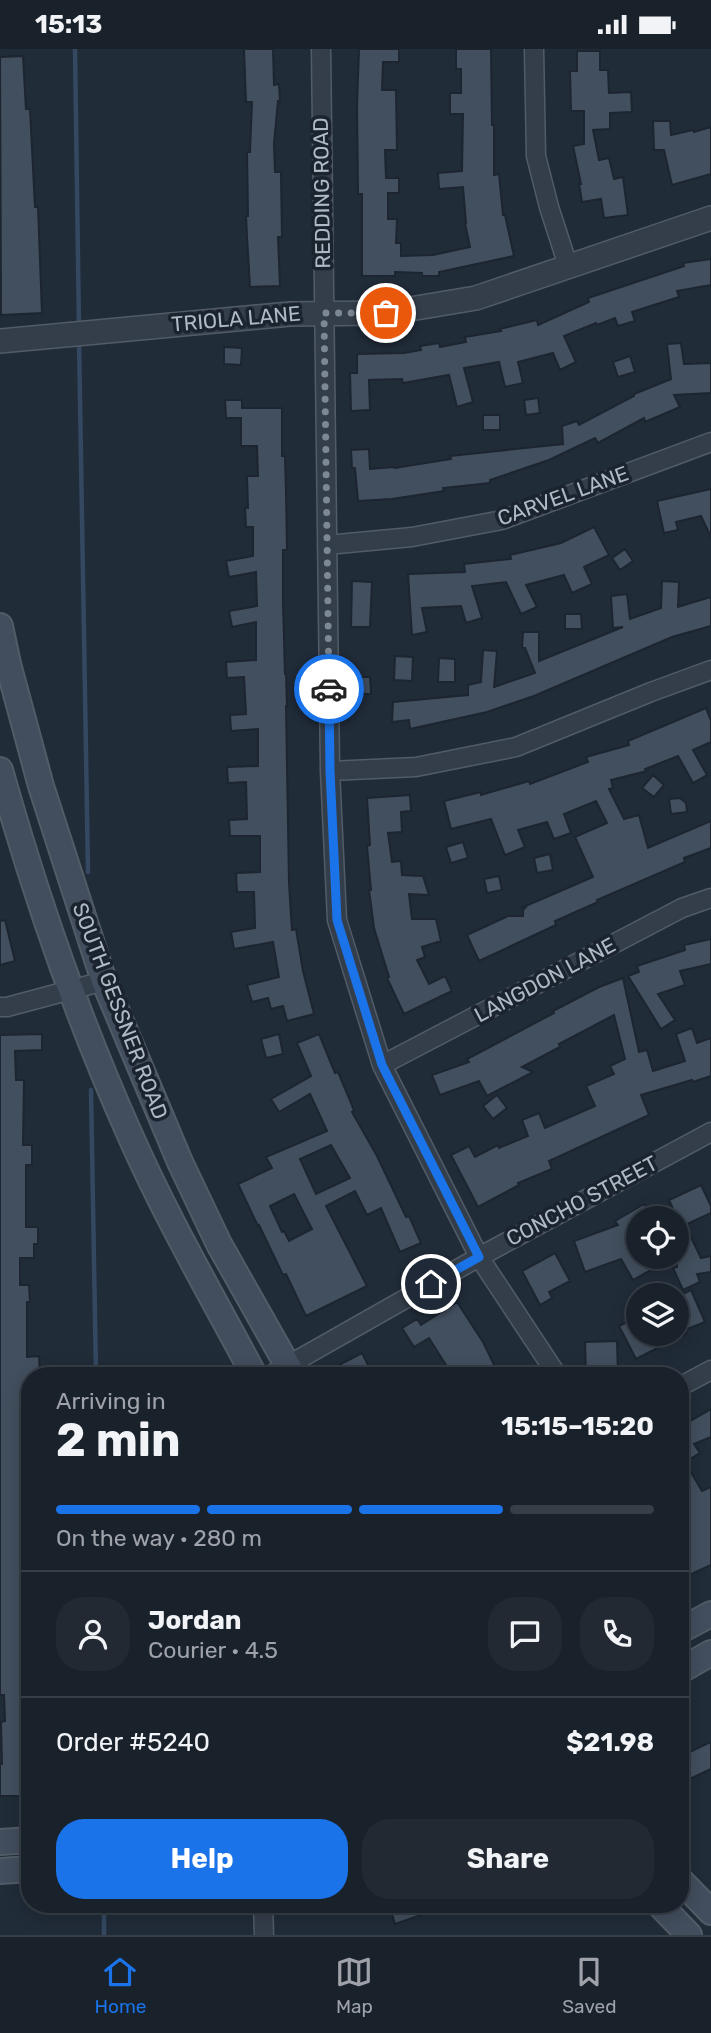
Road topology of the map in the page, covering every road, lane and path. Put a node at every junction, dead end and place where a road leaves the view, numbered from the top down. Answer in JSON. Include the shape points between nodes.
{"nodes":[{"id":1,"x":321,"y":49,"type":"edge"},
{"id":2,"x":534,"y":49,"type":"edge"},
{"id":3,"x":711,"y":218,"type":"edge"},
{"id":4,"x":568,"y":266,"type":"junction"},
{"id":5,"x":324,"y":313,"type":"junction"},
{"id":6,"x":0,"y":341,"type":"edge"},
{"id":7,"x":711,"y":442,"type":"edge"},
{"id":8,"x":327,"y":545,"type":"junction"},
{"id":9,"x":0,"y":625,"type":"edge"},
{"id":10,"x":4,"y":665,"type":"edge"},
{"id":11,"x":711,"y":670,"type":"edge"},
{"id":12,"x":0,"y":769,"type":"edge"},
{"id":13,"x":330,"y":771,"type":"junction"},
{"id":14,"x":711,"y":898,"type":"edge"},
{"id":15,"x":104,"y":981,"type":"junction"},
{"id":16,"x":71,"y":990,"type":"junction"},
{"id":17,"x":0,"y":1007,"type":"edge"},
{"id":18,"x":382,"y":1065,"type":"junction"},
{"id":19,"x":711,"y":1132,"type":"edge"},
{"id":20,"x":479,"y":1257,"type":"junction"},
{"id":21,"x":250,"y":1367,"type":"edge"},
{"id":22,"x":280,"y":1367,"type":"edge"},
{"id":23,"x":292,"y":1367,"type":"edge"},
{"id":24,"x":552,"y":1367,"type":"edge"},
{"id":25,"x":711,"y":1370,"type":"edge"},
{"id":26,"x":689,"y":1382,"type":"edge"},
{"id":27,"x":711,"y":1614,"type":"edge"},
{"id":28,"x":689,"y":1626,"type":"edge"},
{"id":29,"x":711,"y":1653,"type":"edge"},
{"id":30,"x":689,"y":1665,"type":"edge"},
{"id":31,"x":21,"y":1841,"type":"edge"},
{"id":32,"x":0,"y":1842,"type":"edge"},
{"id":33,"x":21,"y":1870,"type":"edge"},
{"id":34,"x":0,"y":1871,"type":"edge"},
{"id":35,"x":689,"y":1889,"type":"edge"},
{"id":36,"x":711,"y":1912,"type":"edge"},
{"id":37,"x":263,"y":1913,"type":"edge"},
{"id":38,"x":668,"y":1913,"type":"edge"},
{"id":39,"x":264,"y":1935,"type":"edge"},
{"id":40,"x":689,"y":1935,"type":"edge"}],
"edges":[{"from":1,"to":5,"type":"street","name":"REDDING ROAD"},
{"from":2,"to":4,"type":"street","via":[[536,156]]},
{"from":3,"to":4,"type":"street","name":"TRIOLA LANE"},
{"from":4,"to":5,"type":"street","name":"TRIOLA LANE","via":[[476,298],[386,313]]},
{"from":5,"to":6,"type":"street","name":"TRIOLA LANE"},
{"from":5,"to":8,"type":"street","name":"REDDING ROAD"},
{"from":7,"to":8,"type":"street","name":"CARVEL LANE","via":[[502,520],[412,537]]},
{"from":8,"to":13,"type":"street","name":"REDDING ROAD"},
{"from":9,"to":10,"type":"main road","name":"SOUTH GESSNER ROAD"},
{"from":10,"to":15,"type":"main road","name":"SOUTH GESSNER ROAD"},
{"from":11,"to":13,"type":"street","via":[[516,747],[416,767]]},
{"from":12,"to":16,"type":"main road","name":"SOUTH GESSNER ROAD"},
{"from":13,"to":18,"type":"street","name":"REDDING ROAD","via":[[337,920]]},
{"from":14,"to":18,"type":"street","name":"LANGDON LANE"},
{"from":15,"to":16,"type":"street"},
{"from":15,"to":22,"type":"main road","name":"SOUTH GESSNER ROAD","via":[[180,1163]]},
{"from":16,"to":17,"type":"street"},
{"from":16,"to":21,"type":"main road","name":"SOUTH GESSNER ROAD","via":[[130,1135]]},
{"from":18,"to":20,"type":"street","name":"REDDING ROAD"},
{"from":19,"to":20,"type":"street","name":"CONCHO STREET"},
{"from":20,"to":23,"type":"street","name":"CONCHO STREET"},
{"from":20,"to":24,"type":"street","name":"REDDING ROAD"},
{"from":25,"to":26,"type":"street"},
{"from":27,"to":28,"type":"main road"},
{"from":29,"to":30,"type":"main road"},
{"from":31,"to":32,"type":"main road"},
{"from":33,"to":34,"type":"main road"},
{"from":35,"to":36,"type":"main road"},
{"from":37,"to":39,"type":"street"},
{"from":38,"to":40,"type":"main road"}]}
